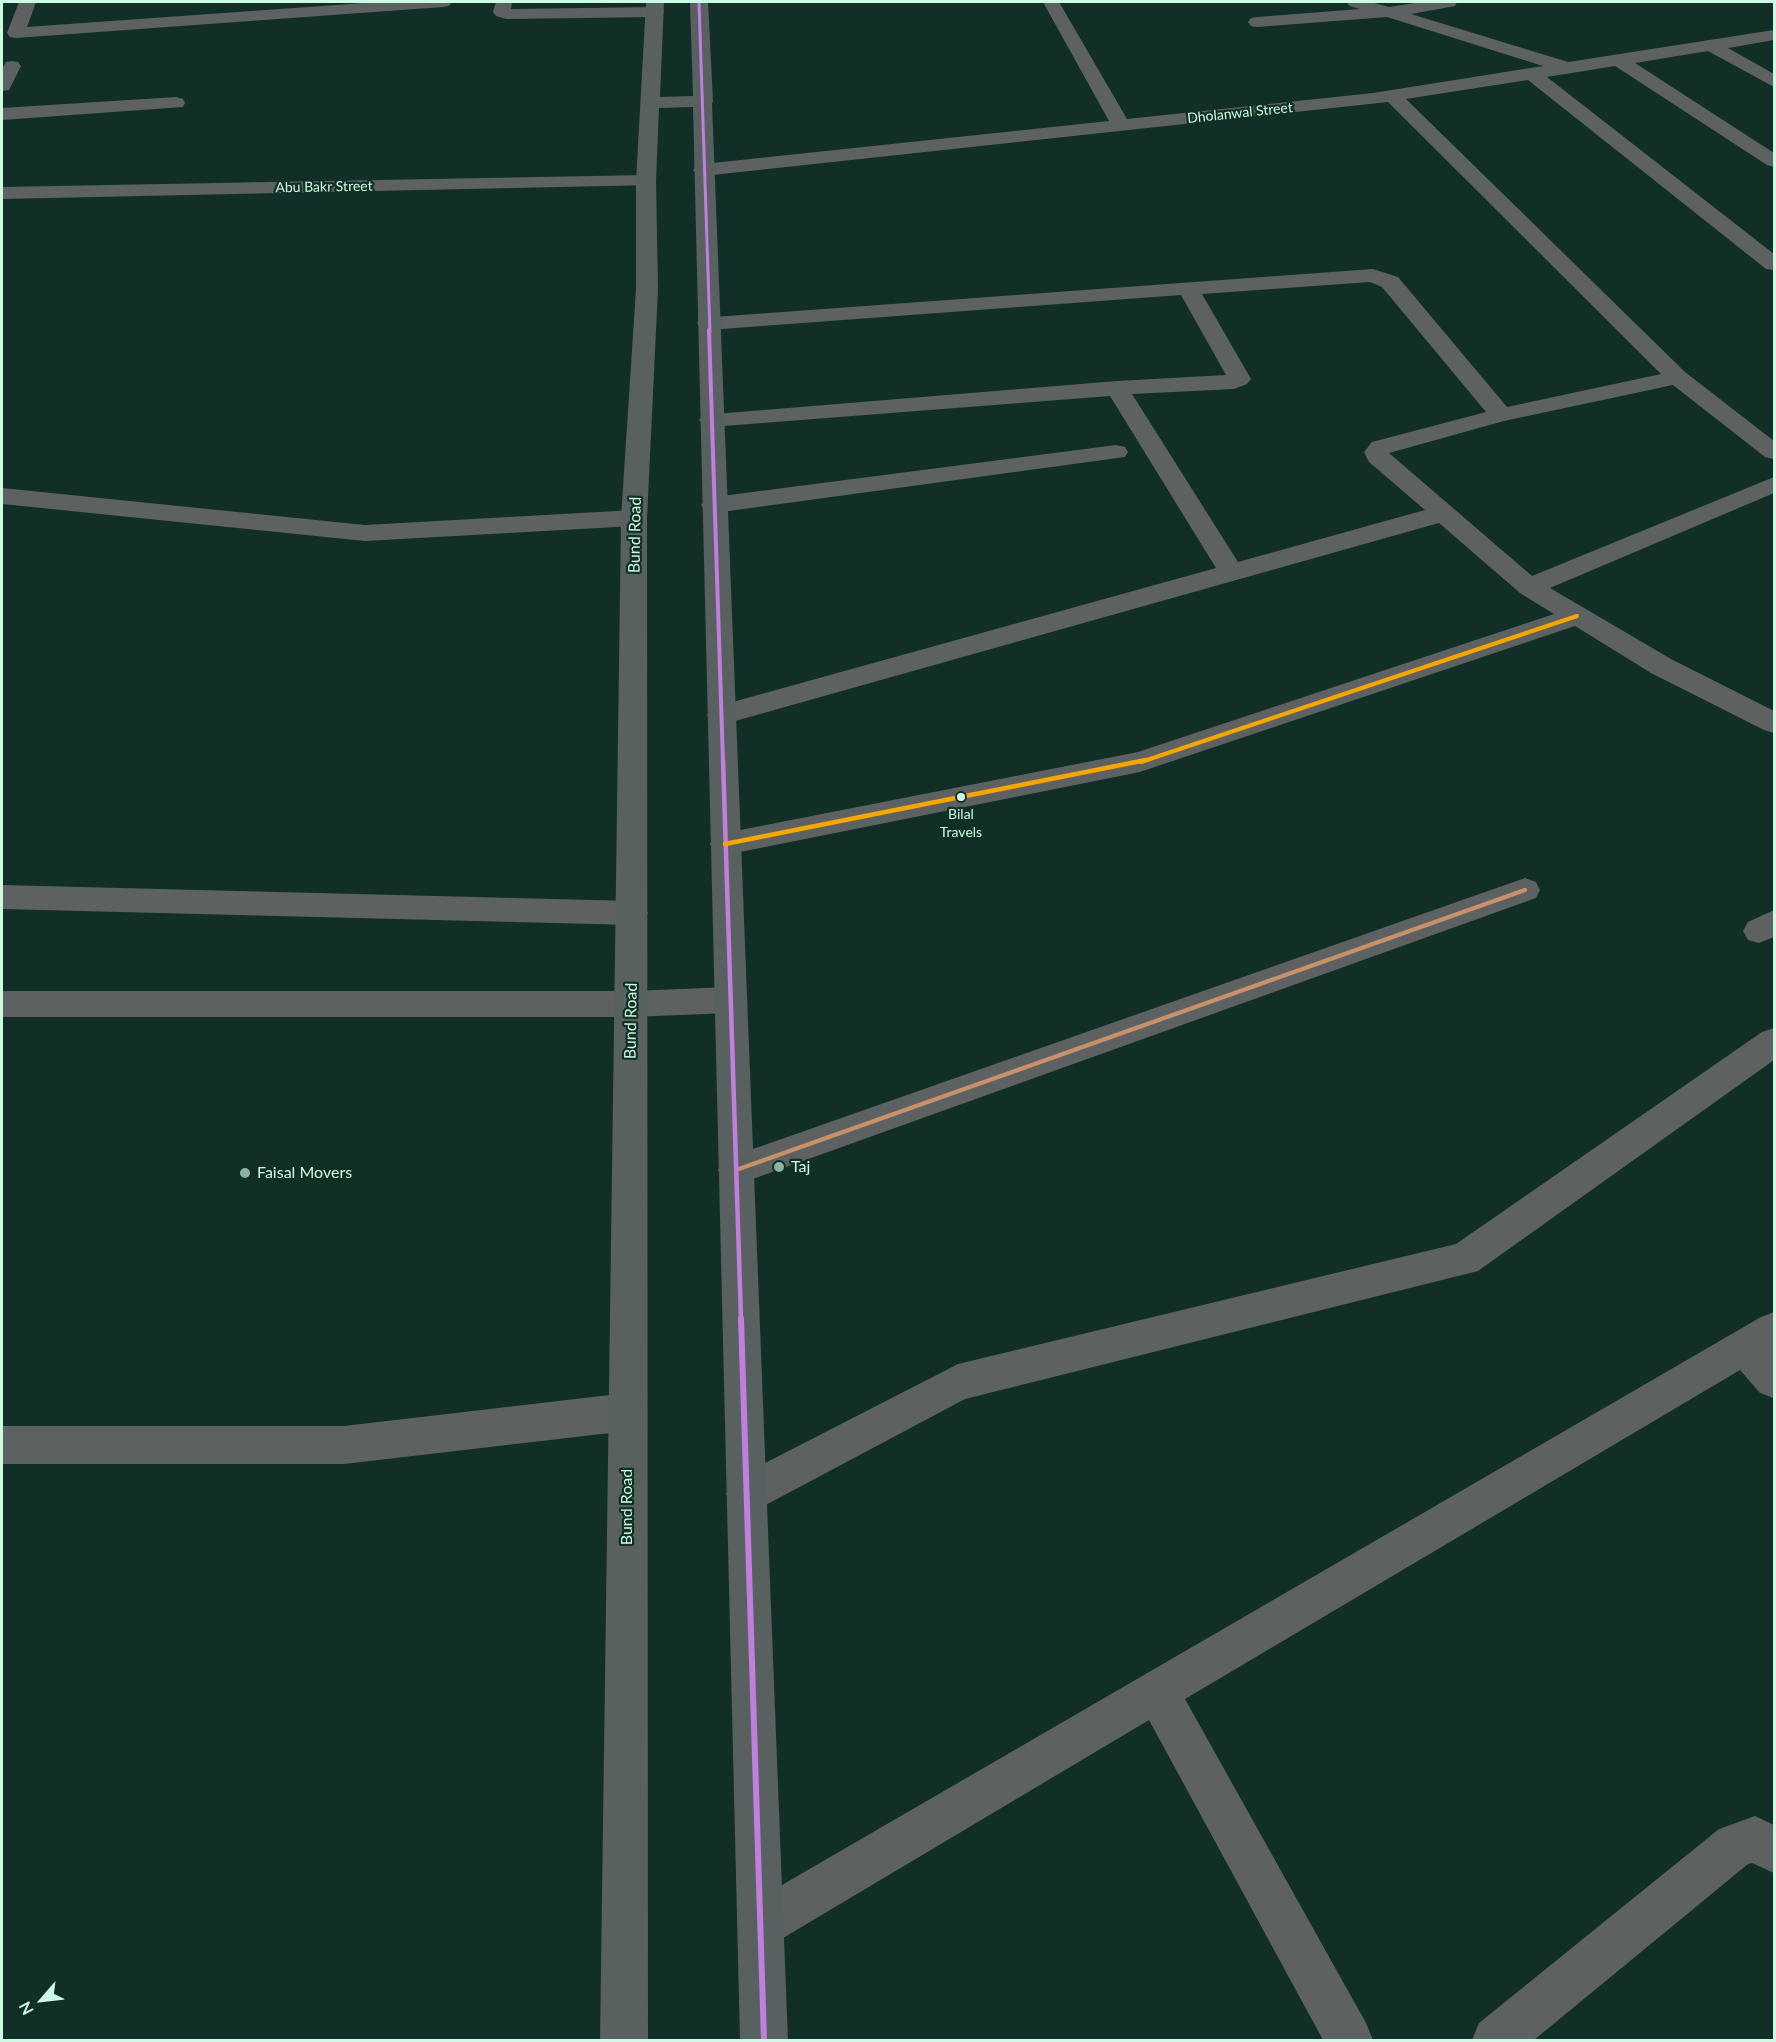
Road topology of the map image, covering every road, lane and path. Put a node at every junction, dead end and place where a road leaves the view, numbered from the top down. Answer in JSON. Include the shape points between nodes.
{"nodes":[{"id":1,"x":27,"y":2,"type":"edge"},
{"id":2,"x":443,"y":2,"type":"edge"},
{"id":3,"x":504,"y":2,"type":"edge"},
{"id":4,"x":699,"y":2,"type":"edge"},
{"id":5,"x":1051,"y":2,"type":"edge"},
{"id":6,"x":1355,"y":2,"type":"edge"},
{"id":7,"x":1449,"y":2,"type":"edge"},
{"id":8,"x":307,"y":7,"type":"edge"},
{"id":9,"x":655,"y":7,"type":"edge"},
{"id":10,"x":1390,"y":12,"type":"junction"},
{"id":11,"x":1257,"y":22,"type":"dead end"},
{"id":12,"x":1774,"y":35,"type":"edge"},
{"id":13,"x":1712,"y":46,"type":"junction"},
{"id":14,"x":1620,"y":61,"type":"junction"},
{"id":15,"x":12,"y":66,"type":"dead end"},
{"id":16,"x":1571,"y":69,"type":"junction"},
{"id":17,"x":1533,"y":75,"type":"junction"},
{"id":18,"x":1774,"y":81,"type":"edge"},
{"id":19,"x":2,"y":86,"type":"edge"},
{"id":20,"x":1392,"y":96,"type":"junction"},
{"id":21,"x":704,"y":101,"type":"junction"},
{"id":22,"x":176,"y":103,"type":"dead end"},
{"id":23,"x":650,"y":103,"type":"junction"},
{"id":24,"x":2,"y":114,"type":"edge"},
{"id":25,"x":1120,"y":126,"type":"junction"},
{"id":26,"x":1774,"y":161,"type":"edge"},
{"id":27,"x":703,"y":170,"type":"junction"},
{"id":28,"x":646,"y":181,"type":"junction"},
{"id":29,"x":2,"y":193,"type":"edge"},
{"id":30,"x":1774,"y":264,"type":"edge"},
{"id":31,"x":1189,"y":290,"type":"junction"},
{"id":32,"x":708,"y":323,"type":"junction"},
{"id":33,"x":1677,"y":377,"type":"junction"},
{"id":34,"x":1117,"y":388,"type":"junction"},
{"id":35,"x":1501,"y":415,"type":"junction"},
{"id":36,"x":711,"y":420,"type":"junction"},
{"id":37,"x":1116,"y":452,"type":"dead end"},
{"id":38,"x":1774,"y":452,"type":"edge"},
{"id":39,"x":1774,"y":484,"type":"edge"},
{"id":40,"x":2,"y":496,"type":"edge"},
{"id":41,"x":714,"y":505,"type":"junction"},
{"id":42,"x":1444,"y":513,"type":"junction"},
{"id":43,"x":634,"y":519,"type":"junction"},
{"id":44,"x":1230,"y":572,"type":"junction"},
{"id":45,"x":1529,"y":587,"type":"junction"},
{"id":46,"x":1577,"y":616,"type":"junction"},
{"id":47,"x":721,"y":715,"type":"junction"},
{"id":48,"x":1774,"y":722,"type":"edge"},
{"id":49,"x":725,"y":844,"type":"junction"},
{"id":50,"x":1526,"y":890,"type":"dead end"},
{"id":51,"x":2,"y":897,"type":"edge"},
{"id":52,"x":632,"y":913,"type":"junction"},
{"id":53,"x":730,"y":1000,"type":"junction"},
{"id":54,"x":2,"y":1004,"type":"edge"},
{"id":55,"x":631,"y":1004,"type":"junction"},
{"id":56,"x":1774,"y":1042,"type":"edge"},
{"id":57,"x":736,"y":1170,"type":"junction"},
{"id":58,"x":1760,"y":1339,"type":"edge"},
{"id":59,"x":1774,"y":1380,"type":"edge"},
{"id":60,"x":627,"y":1412,"type":"junction"},
{"id":61,"x":2,"y":1445,"type":"edge"},
{"id":62,"x":746,"y":1494,"type":"junction"},
{"id":63,"x":1157,"y":1691,"type":"junction"},
{"id":64,"x":1774,"y":1850,"type":"edge"},
{"id":65,"x":761,"y":1924,"type":"junction"},
{"id":66,"x":624,"y":2040,"type":"edge"},
{"id":67,"x":764,"y":2040,"type":"edge"},
{"id":68,"x":1349,"y":2040,"type":"edge"},
{"id":69,"x":1496,"y":2040,"type":"edge"}],
"edges":[{"from":1,"to":8,"type":"street","via":[[16,33]]},
{"from":2,"to":8,"type":"street"},
{"from":3,"to":9,"type":"street","via":[[502,12],[506,14]]},
{"from":4,"to":21,"type":"main road"},
{"from":5,"to":25,"type":"street"},
{"from":6,"to":10,"type":"street"},
{"from":7,"to":10,"type":"street"},
{"from":9,"to":23,"type":"main road","name":"Bund Road"},
{"from":10,"to":11,"type":"street"},
{"from":10,"to":16,"type":"street"},
{"from":12,"to":13,"type":"street","name":"Dholanwal Street"},
{"from":13,"to":14,"type":"street","name":"Dholanwal Street"},
{"from":13,"to":18,"type":"street"},
{"from":14,"to":16,"type":"street","name":"Dholanwal Street"},
{"from":14,"to":26,"type":"street"},
{"from":15,"to":19,"type":"street"},
{"from":16,"to":17,"type":"street","name":"Dholanwal Street"},
{"from":17,"to":20,"type":"street","name":"Dholanwal Street"},
{"from":17,"to":30,"type":"street"},
{"from":20,"to":25,"type":"street","name":"Dholanwal Street"},
{"from":20,"to":33,"type":"street"},
{"from":21,"to":23,"type":"main road"},
{"from":21,"to":27,"type":"main road"},
{"from":22,"to":24,"type":"street"},
{"from":23,"to":28,"type":"main road","name":"Bund Road"},
{"from":25,"to":27,"type":"street","name":"Dholanwal Street"},
{"from":27,"to":32,"type":"main road"},
{"from":28,"to":29,"type":"street","name":"Abu Bakr Street"},
{"from":28,"to":43,"type":"main road","name":"Bund Road","via":[[647,289]]},
{"from":31,"to":32,"type":"street"},
{"from":31,"to":34,"type":"street","via":[[1239,379]]},
{"from":31,"to":35,"type":"street","via":[[1381,277],[1390,282]]},
{"from":32,"to":36,"type":"main road"},
{"from":33,"to":35,"type":"street"},
{"from":33,"to":38,"type":"street"},
{"from":34,"to":36,"type":"street"},
{"from":34,"to":44,"type":"street"},
{"from":35,"to":42,"type":"street","via":[[1381,447],[1376,452]]},
{"from":36,"to":41,"type":"main road"},
{"from":37,"to":41,"type":"street"},
{"from":39,"to":45,"type":"street"},
{"from":40,"to":43,"type":"street","via":[[365,533]]},
{"from":41,"to":47,"type":"main road"},
{"from":42,"to":44,"type":"street"},
{"from":42,"to":45,"type":"street"},
{"from":43,"to":52,"type":"main road","name":"Bund Road"},
{"from":44,"to":47,"type":"street"},
{"from":45,"to":46,"type":"street"},
{"from":46,"to":48,"type":"street","via":[[1661,666]]},
{"from":46,"to":49,"type":"street","via":[[1140,762]]},
{"from":47,"to":49,"type":"main road"},
{"from":49,"to":53,"type":"main road"},
{"from":50,"to":57,"type":"street"},
{"from":51,"to":52,"type":"street"},
{"from":52,"to":55,"type":"main road","name":"Bund Road"},
{"from":53,"to":55,"type":"street"},
{"from":53,"to":57,"type":"main road"},
{"from":54,"to":55,"type":"street"},
{"from":55,"to":60,"type":"main road","name":"Bund Road"},
{"from":56,"to":62,"type":"street","via":[[1465,1259],[958,1382]]},
{"from":57,"to":62,"type":"main road"},
{"from":58,"to":59,"type":"street"},
{"from":58,"to":63,"type":"street"},
{"from":60,"to":61,"type":"street","via":[[344,1445]]},
{"from":60,"to":66,"type":"main road","name":"Bund Road"},
{"from":62,"to":65,"type":"main road"},
{"from":63,"to":65,"type":"street"},
{"from":63,"to":68,"type":"street"},
{"from":64,"to":69,"type":"street","via":[[1755,1839],[1735,1845]]},
{"from":65,"to":67,"type":"main road"}]}
